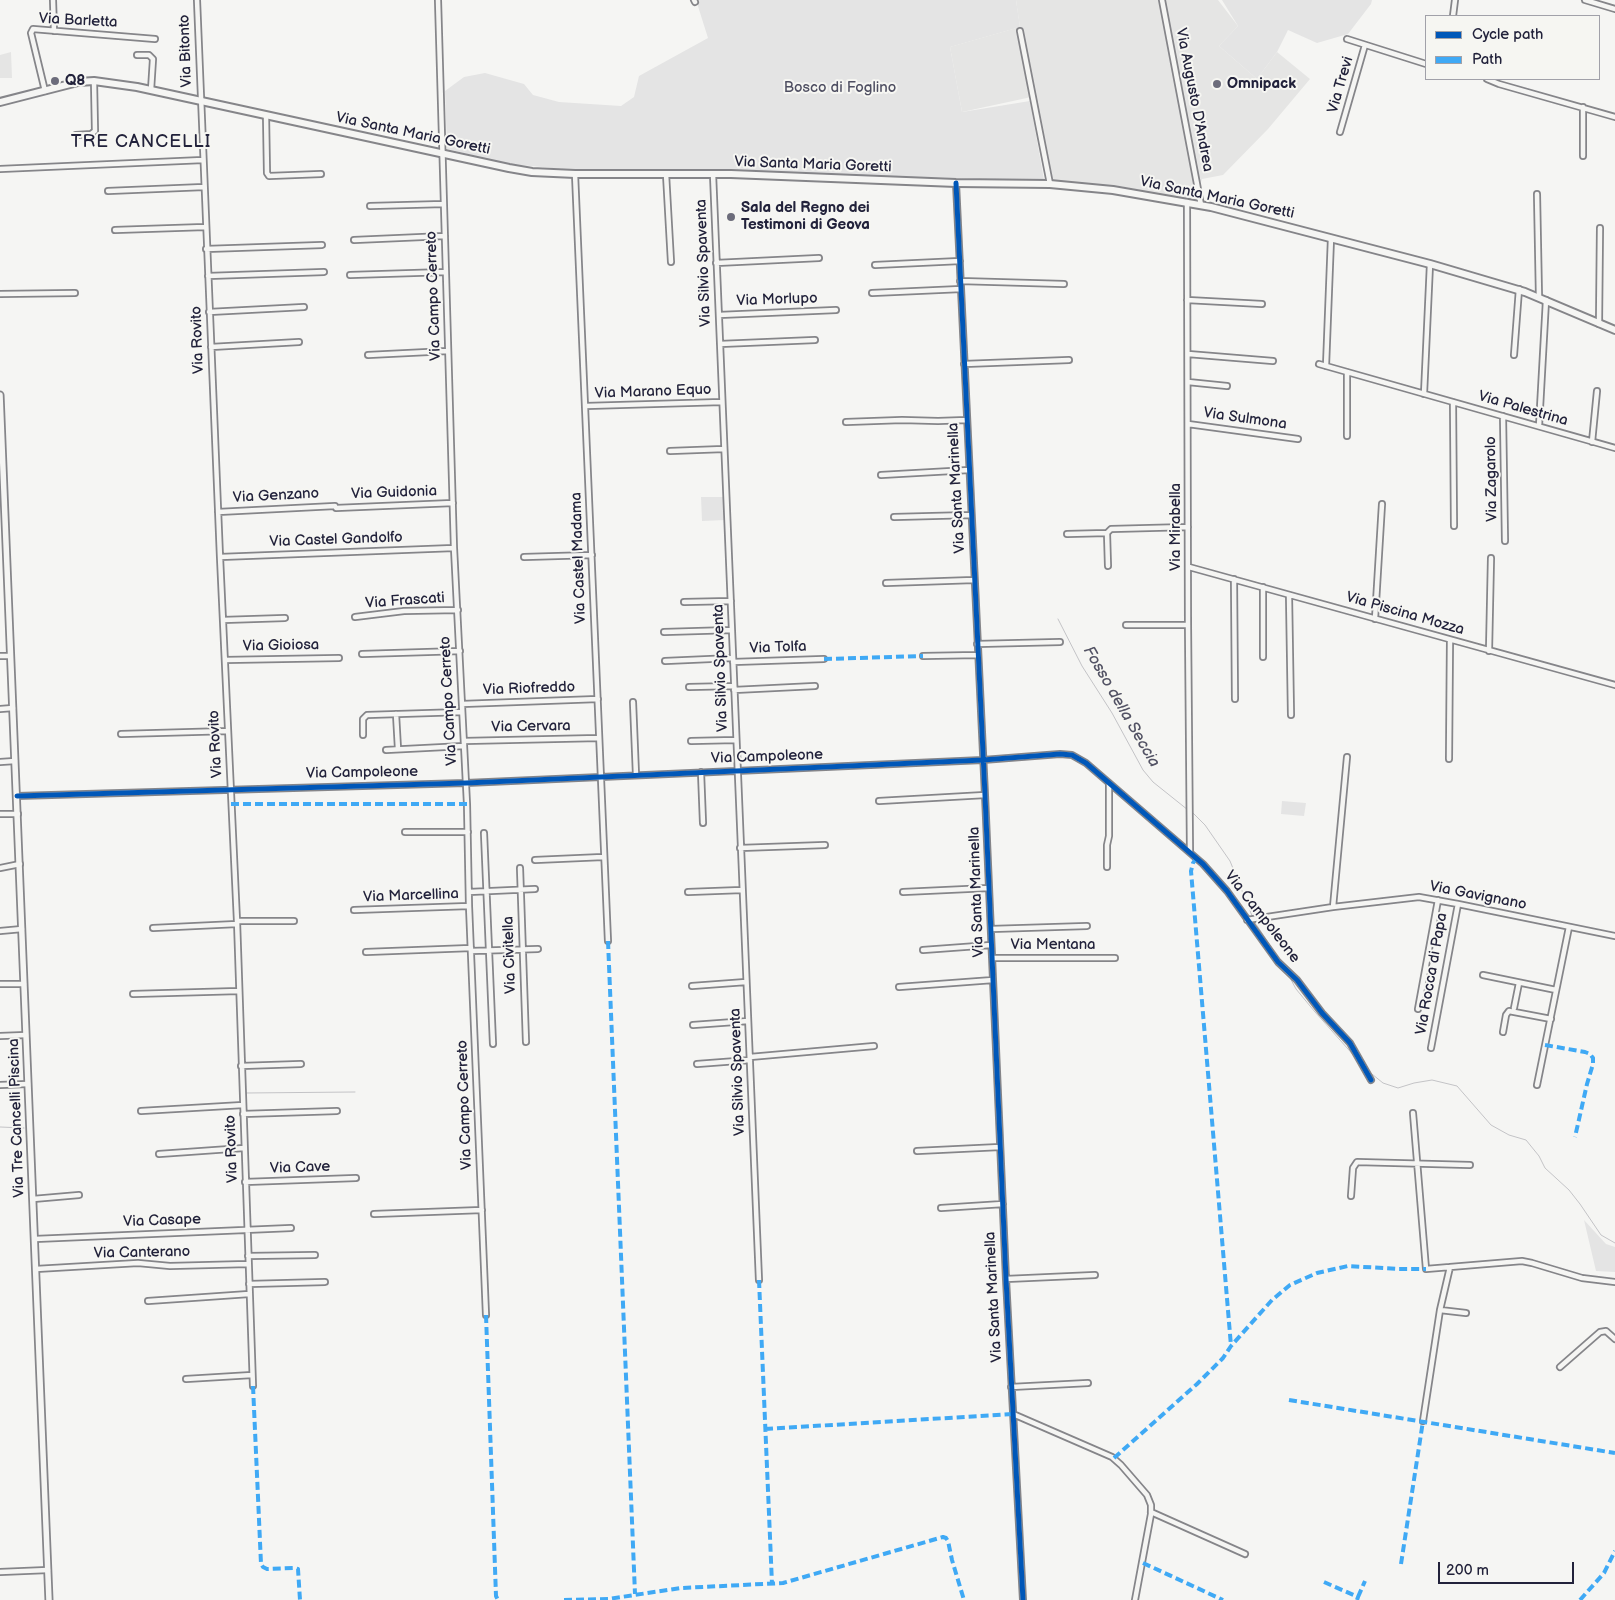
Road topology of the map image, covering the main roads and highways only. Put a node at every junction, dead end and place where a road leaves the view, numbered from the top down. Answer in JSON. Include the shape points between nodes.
{"nodes":[{"id":1,"x":0,"y":102,"type":"edge"},
{"id":2,"x":1615,"y":330,"type":"edge"}],
"edges":[{"from":1,"to":2,"type":"main road","name":"Via Santa Maria Goretti","via":[[78,82],[94,81],[151,90],[515,169],[575,174],[713,174],[1050,184],[1106,189],[1201,205],[1430,264],[1538,297]]}]}
